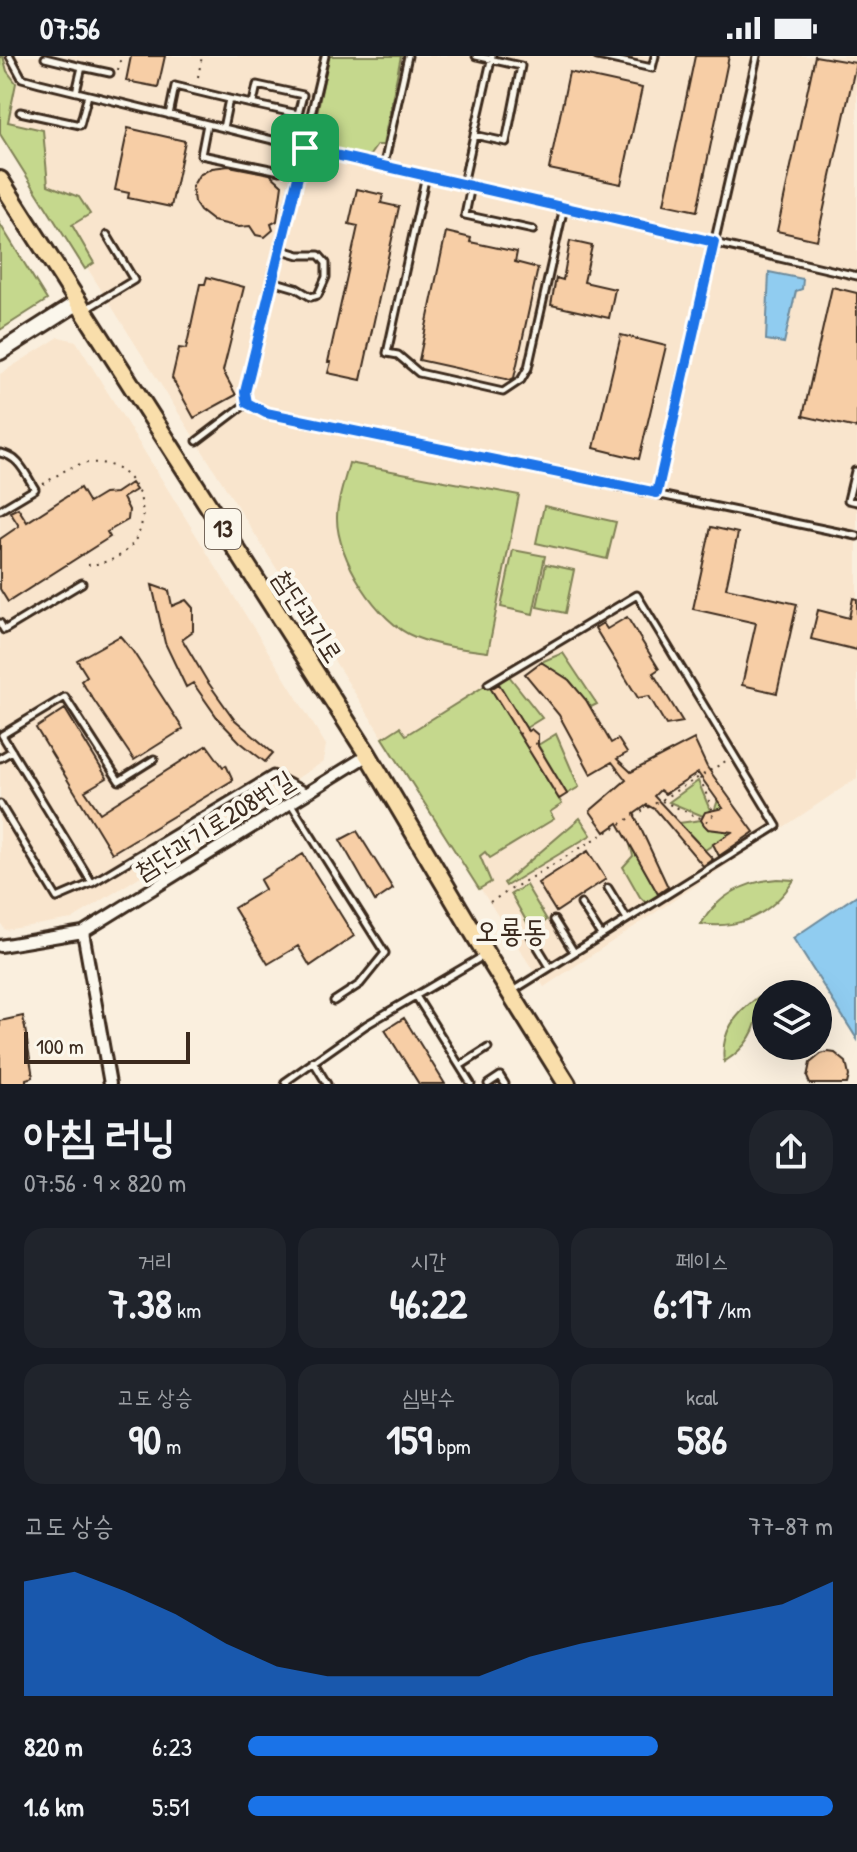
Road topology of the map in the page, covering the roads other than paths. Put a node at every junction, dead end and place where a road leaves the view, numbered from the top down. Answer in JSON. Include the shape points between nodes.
{"nodes":[{"id":1,"x":10,"y":56,"type":"edge"},
{"id":2,"x":325,"y":56,"type":"edge"},
{"id":3,"x":408,"y":56,"type":"edge"},
{"id":4,"x":476,"y":56,"type":"edge"},
{"id":5,"x":597,"y":56,"type":"edge"},
{"id":6,"x":655,"y":56,"type":"edge"},
{"id":7,"x":757,"y":56,"type":"edge"},
{"id":8,"x":45,"y":58,"type":"dead end"},
{"id":9,"x":492,"y":58,"type":"edge"},
{"id":10,"x":82,"y":67,"type":"junction"},
{"id":11,"x":110,"y":73,"type":"road end"},
{"id":12,"x":76,"y":92,"type":"junction"},
{"id":13,"x":88,"y":95,"type":"junction"},
{"id":14,"x":229,"y":99,"type":"junction"},
{"id":15,"x":253,"y":103,"type":"junction"},
{"id":16,"x":20,"y":112,"type":"dead end"},
{"id":17,"x":169,"y":115,"type":"junction"},
{"id":18,"x":207,"y":124,"type":"junction"},
{"id":19,"x":223,"y":128,"type":"junction"},
{"id":20,"x":474,"y":135,"type":"junction"},
{"id":21,"x":305,"y":148,"type":"junction"},
{"id":22,"x":384,"y":164,"type":"junction"},
{"id":23,"x":280,"y":171,"type":"dead end"},
{"id":24,"x":426,"y":175,"type":"junction"},
{"id":25,"x":0,"y":180,"type":"edge"},
{"id":26,"x":463,"y":184,"type":"junction"},
{"id":27,"x":471,"y":186,"type":"junction"},
{"id":28,"x":564,"y":207,"type":"junction"},
{"id":29,"x":533,"y":230,"type":"dead end"},
{"id":30,"x":107,"y":235,"type":"dead end"},
{"id":31,"x":714,"y":242,"type":"junction"},
{"id":32,"x":279,"y":249,"type":"junction"},
{"id":33,"x":857,"y":276,"type":"edge"},
{"id":34,"x":272,"y":281,"type":"junction"},
{"id":35,"x":79,"y":308,"type":"junction"},
{"id":36,"x":0,"y":352,"type":"edge"},
{"id":37,"x":247,"y":403,"type":"junction"},
{"id":38,"x":197,"y":441,"type":"dead end"},
{"id":39,"x":0,"y":453,"type":"edge"},
{"id":40,"x":857,"y":471,"type":"edge"},
{"id":41,"x":657,"y":493,"type":"junction"},
{"id":42,"x":857,"y":502,"type":"edge"},
{"id":43,"x":0,"y":510,"type":"edge"},
{"id":44,"x":857,"y":536,"type":"edge"},
{"id":45,"x":82,"y":583,"type":"dead end"},
{"id":46,"x":0,"y":623,"type":"edge"},
{"id":47,"x":2,"y":632,"type":"edge"},
{"id":48,"x":488,"y":684,"type":"dead end"},
{"id":49,"x":12,"y":751,"type":"junction"},
{"id":50,"x":368,"y":755,"type":"junction"},
{"id":51,"x":0,"y":758,"type":"edge"},
{"id":52,"x":154,"y":759,"type":"dead end"},
{"id":53,"x":308,"y":792,"type":"junction"},
{"id":54,"x":290,"y":803,"type":"junction"},
{"id":55,"x":0,"y":804,"type":"edge"},
{"id":56,"x":92,"y":883,"type":"junction"},
{"id":57,"x":608,"y":888,"type":"dead end"},
{"id":58,"x":581,"y":904,"type":"dead end"},
{"id":59,"x":627,"y":919,"type":"junction"},
{"id":60,"x":554,"y":920,"type":"dead end"},
{"id":61,"x":83,"y":932,"type":"junction"},
{"id":62,"x":601,"y":935,"type":"junction"},
{"id":63,"x":531,"y":936,"type":"dead end"},
{"id":64,"x":0,"y":946,"type":"edge"},
{"id":65,"x":574,"y":952,"type":"junction"},
{"id":66,"x":486,"y":954,"type":"junction"},
{"id":67,"x":550,"y":967,"type":"junction"},
{"id":68,"x":509,"y":992,"type":"junction"},
{"id":69,"x":416,"y":996,"type":"junction"},
{"id":70,"x":334,"y":1001,"type":"dead end"},
{"id":71,"x":488,"y":1048,"type":"dead end"},
{"id":72,"x":313,"y":1061,"type":"junction"},
{"id":73,"x":460,"y":1066,"type":"junction"},
{"id":74,"x":284,"y":1083,"type":"edge"},
{"id":75,"x":110,"y":1084,"type":"edge"},
{"id":76,"x":327,"y":1084,"type":"edge"},
{"id":77,"x":471,"y":1084,"type":"edge"},
{"id":78,"x":488,"y":1084,"type":"edge"},
{"id":79,"x":505,"y":1084,"type":"edge"},
{"id":80,"x":567,"y":1084,"type":"edge"}],
"edges":[{"from":1,"to":12,"type":"lane","via":[[22,78]]},
{"from":2,"to":21,"type":"lane"},
{"from":3,"to":22,"type":"lane"},
{"from":4,"to":9,"type":"lane"},
{"from":5,"to":6,"type":"lane","via":[[652,68]]},
{"from":7,"to":31,"type":"lane"},
{"from":8,"to":10,"type":"lane"},
{"from":9,"to":20,"type":"lane"},
{"from":9,"to":20,"type":"lane","via":[[521,66],[506,142]]},
{"from":10,"to":11,"type":"lane"},
{"from":10,"to":12,"type":"lane"},
{"from":12,"to":13,"type":"lane"},
{"from":13,"to":16,"type":"lane","via":[[80,125]]},
{"from":13,"to":17,"type":"lane"},
{"from":14,"to":15,"type":"lane"},
{"from":14,"to":17,"type":"lane","via":[[175,86]]},
{"from":14,"to":19,"type":"lane"},
{"from":15,"to":15,"type":"lane","via":[[298,114],[303,95],[257,85]]},
{"from":17,"to":18,"type":"lane"},
{"from":18,"to":19,"type":"lane"},
{"from":18,"to":23,"type":"lane","via":[[201,155]]},
{"from":19,"to":21,"type":"lane"},
{"from":20,"to":26,"type":"lane"},
{"from":21,"to":22,"type":"lane"},
{"from":21,"to":32,"type":"lane"},
{"from":22,"to":24,"type":"lane"},
{"from":24,"to":26,"type":"lane"},
{"from":24,"to":28,"type":"lane","via":[[387,353],[398,355],[419,373],[503,392],[521,380]]},
{"from":25,"to":35,"type":"main road","name":"첨단과기로","number":"13"},
{"from":26,"to":27,"type":"lane"},
{"from":27,"to":28,"type":"lane"},
{"from":27,"to":29,"type":"lane","via":[[465,215]]},
{"from":28,"to":31,"type":"lane"},
{"from":30,"to":35,"type":"lane","via":[[134,280]]},
{"from":31,"to":33,"type":"lane"},
{"from":31,"to":41,"type":"lane"},
{"from":32,"to":34,"type":"lane"},
{"from":32,"to":34,"type":"lane","via":[[319,255],[326,263],[326,277],[318,295],[311,297]]},
{"from":34,"to":37,"type":"lane","via":[[245,392]]},
{"from":35,"to":36,"type":"street"},
{"from":35,"to":50,"type":"main road","name":"첨단과기로","number":"13"},
{"from":37,"to":38,"type":"lane"},
{"from":37,"to":41,"type":"lane","via":[[266,413]]},
{"from":39,"to":43,"type":"lane","via":[[17,461],[35,489]]},
{"from":40,"to":42,"type":"lane","via":[[848,500]]},
{"from":41,"to":44,"type":"lane"},
{"from":45,"to":47,"type":"lane"},
{"from":46,"to":47,"type":"lane"},
{"from":48,"to":59,"type":"lane","via":[[637,595],[777,826]]},
{"from":49,"to":51,"type":"lane"},
{"from":49,"to":52,"type":"lane","via":[[2,735],[65,697],[119,781]]},
{"from":49,"to":56,"type":"lane"},
{"from":50,"to":53,"type":"street","name":"첨단과기로208번길"},
{"from":50,"to":66,"type":"main road","name":"첨단과기로","number":"13"},
{"from":53,"to":54,"type":"street","name":"첨단과기로208번길"},
{"from":53,"to":56,"type":"lane","via":[[273,774]]},
{"from":54,"to":61,"type":"street","name":"첨단과기로208번길"},
{"from":54,"to":70,"type":"lane","via":[[385,953],[360,984]]},
{"from":55,"to":56,"type":"lane","via":[[57,898]]},
{"from":57,"to":59,"type":"lane"},
{"from":58,"to":62,"type":"lane"},
{"from":59,"to":62,"type":"lane"},
{"from":60,"to":65,"type":"lane"},
{"from":61,"to":64,"type":"street","name":"첨단과기로208번길"},
{"from":61,"to":75,"type":"street"},
{"from":62,"to":65,"type":"lane"},
{"from":63,"to":67,"type":"lane"},
{"from":65,"to":67,"type":"lane"},
{"from":66,"to":68,"type":"main road","name":"첨단과기로","number":"13"},
{"from":66,"to":69,"type":"lane"},
{"from":67,"to":68,"type":"lane"},
{"from":68,"to":80,"type":"main road","name":"첨단과기로","number":"13"},
{"from":69,"to":72,"type":"lane"},
{"from":69,"to":73,"type":"lane"},
{"from":71,"to":73,"type":"lane"},
{"from":72,"to":74,"type":"lane"},
{"from":72,"to":76,"type":"lane"},
{"from":73,"to":77,"type":"lane"},
{"from":78,"to":79,"type":"lane","via":[[500,1076]]}]}
